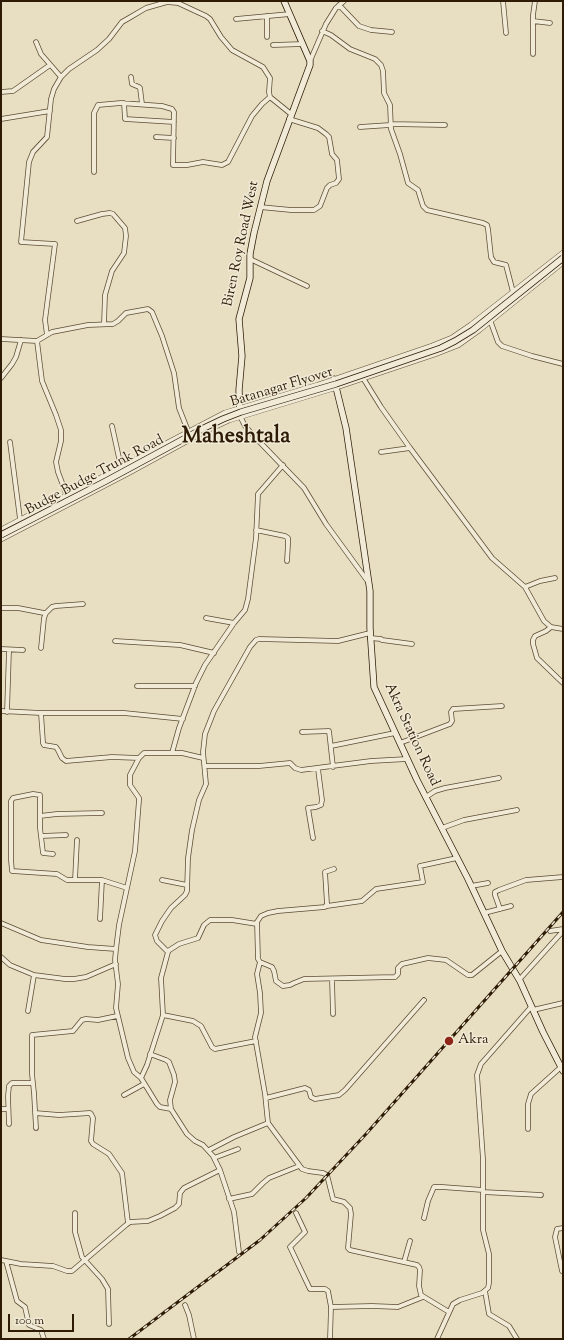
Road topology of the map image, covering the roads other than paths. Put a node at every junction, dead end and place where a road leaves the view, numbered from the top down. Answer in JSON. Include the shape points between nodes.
{"nodes":[{"id":1,"x":284,"y":1,"type":"edge"},
{"id":2,"x":344,"y":1,"type":"edge"},
{"id":3,"x":503,"y":1,"type":"edge"},
{"id":4,"x":535,"y":1,"type":"edge"},
{"id":5,"x":339,"y":5,"type":"junction"},
{"id":6,"x":290,"y":14,"type":"junction"},
{"id":7,"x":267,"y":16,"type":"junction"},
{"id":8,"x":236,"y":19,"type":"dead end"},
{"id":9,"x":533,"y":21,"type":"junction"},
{"id":10,"x":550,"y":24,"type":"dead end"},
{"id":11,"x":322,"y":32,"type":"junction"},
{"id":12,"x":392,"y":32,"type":"dead end"},
{"id":13,"x":506,"y":33,"type":"dead end"},
{"id":14,"x":267,"y":37,"type":"dead end"},
{"id":15,"x":36,"y":42,"type":"dead end"},
{"id":16,"x":303,"y":44,"type":"junction"},
{"id":17,"x":272,"y":45,"type":"dead end"},
{"id":18,"x":532,"y":54,"type":"dead end"},
{"id":19,"x":310,"y":61,"type":"junction"},
{"id":20,"x":50,"y":65,"type":"junction"},
{"id":21,"x":61,"y":77,"type":"junction"},
{"id":22,"x":131,"y":77,"type":"dead end"},
{"id":23,"x":1,"y":92,"type":"edge"},
{"id":24,"x":270,"y":98,"type":"junction"},
{"id":25,"x":124,"y":103,"type":"junction"},
{"id":26,"x":142,"y":104,"type":"junction"},
{"id":27,"x":50,"y":111,"type":"junction"},
{"id":28,"x":290,"y":117,"type":"junction"},
{"id":29,"x":1,"y":119,"type":"edge"},
{"id":30,"x":174,"y":122,"type":"junction"},
{"id":31,"x":390,"y":125,"type":"junction"},
{"id":32,"x":445,"y":125,"type":"dead end"},
{"id":33,"x":360,"y":127,"type":"dead end"},
{"id":34,"x":156,"y":137,"type":"dead end"},
{"id":35,"x":174,"y":138,"type":"junction"},
{"id":36,"x":94,"y":172,"type":"dead end"},
{"id":37,"x":260,"y":207,"type":"junction"},
{"id":38,"x":77,"y":221,"type":"dead end"},
{"id":39,"x":563,"y":253,"type":"edge"},
{"id":40,"x":563,"y":258,"type":"edge"},
{"id":41,"x":250,"y":260,"type":"junction"},
{"id":42,"x":563,"y":262,"type":"edge"},
{"id":43,"x":307,"y":286,"type":"dead end"},
{"id":44,"x":513,"y":292,"type":"junction"},
{"id":45,"x":490,"y":320,"type":"junction"},
{"id":46,"x":104,"y":324,"type":"junction"},
{"id":47,"x":47,"y":335,"type":"junction"},
{"id":48,"x":1,"y":338,"type":"edge"},
{"id":49,"x":21,"y":340,"type":"junction"},
{"id":50,"x":37,"y":341,"type":"junction"},
{"id":51,"x":563,"y":364,"type":"edge"},
{"id":52,"x":354,"y":373,"type":"junction"},
{"id":53,"x":1,"y":378,"type":"edge"},
{"id":54,"x":363,"y":378,"type":"junction"},
{"id":55,"x":334,"y":379,"type":"junction"},
{"id":56,"x":357,"y":380,"type":"junction"},
{"id":57,"x":337,"y":387,"type":"junction"},
{"id":58,"x":240,"y":407,"type":"junction"},
{"id":59,"x":240,"y":416,"type":"junction"},
{"id":60,"x":112,"y":426,"type":"dead end"},
{"id":61,"x":188,"y":431,"type":"junction"},
{"id":62,"x":10,"y":442,"type":"dead end"},
{"id":63,"x":410,"y":448,"type":"junction"},
{"id":64,"x":381,"y":452,"type":"dead end"},
{"id":65,"x":283,"y":465,"type":"junction"},
{"id":66,"x":122,"y":467,"type":"junction"},
{"id":67,"x":67,"y":496,"type":"junction"},
{"id":68,"x":20,"y":519,"type":"junction"},
{"id":69,"x":1,"y":530,"type":"edge"},
{"id":70,"x":256,"y":530,"type":"junction"},
{"id":71,"x":1,"y":535,"type":"edge"},
{"id":72,"x":1,"y":539,"type":"edge"},
{"id":73,"x":287,"y":561,"type":"dead end"},
{"id":74,"x":555,"y":578,"type":"dead end"},
{"id":75,"x":369,"y":584,"type":"junction"},
{"id":76,"x":525,"y":588,"type":"junction"},
{"id":77,"x":83,"y":604,"type":"dead end"},
{"id":78,"x":1,"y":608,"type":"edge"},
{"id":79,"x":46,"y":613,"type":"junction"},
{"id":80,"x":206,"y":618,"type":"dead end"},
{"id":81,"x":234,"y":623,"type":"junction"},
{"id":82,"x":551,"y":626,"type":"junction"},
{"id":83,"x":563,"y":628,"type":"edge"},
{"id":84,"x":370,"y":636,"type":"junction"},
{"id":85,"x":115,"y":642,"type":"dead end"},
{"id":86,"x":412,"y":644,"type":"dead end"},
{"id":87,"x":41,"y":648,"type":"dead end"},
{"id":88,"x":1,"y":649,"type":"edge"},
{"id":89,"x":9,"y":650,"type":"junction"},
{"id":90,"x":22,"y":650,"type":"dead end"},
{"id":91,"x":214,"y":653,"type":"junction"},
{"id":92,"x":563,"y":683,"type":"edge"},
{"id":93,"x":137,"y":686,"type":"dead end"},
{"id":94,"x":195,"y":686,"type":"junction"},
{"id":95,"x":502,"y":706,"type":"dead end"},
{"id":96,"x":1,"y":711,"type":"edge"},
{"id":97,"x":7,"y":712,"type":"junction"},
{"id":98,"x":41,"y":712,"type":"junction"},
{"id":99,"x":183,"y":718,"type":"junction"},
{"id":100,"x":302,"y":732,"type":"dead end"},
{"id":101,"x":395,"y":733,"type":"junction"},
{"id":102,"x":400,"y":743,"type":"junction"},
{"id":103,"x":331,"y":746,"type":"junction"},
{"id":104,"x":172,"y":753,"type":"junction"},
{"id":105,"x":139,"y":758,"type":"junction"},
{"id":106,"x":203,"y":758,"type":"junction"},
{"id":107,"x":407,"y":759,"type":"junction"},
{"id":108,"x":205,"y":766,"type":"junction"},
{"id":109,"x":333,"y":767,"type":"junction"},
{"id":110,"x":318,"y":769,"type":"junction"},
{"id":111,"x":499,"y":778,"type":"dead end"},
{"id":112,"x":426,"y":797,"type":"junction"},
{"id":113,"x":517,"y":810,"type":"dead end"},
{"id":114,"x":102,"y":813,"type":"dead end"},
{"id":115,"x":40,"y":816,"type":"junction"},
{"id":116,"x":442,"y":828,"type":"junction"},
{"id":117,"x":66,"y":835,"type":"dead end"},
{"id":118,"x":41,"y":836,"type":"junction"},
{"id":119,"x":312,"y":838,"type":"dead end"},
{"id":120,"x":77,"y":840,"type":"dead end"},
{"id":121,"x":53,"y":854,"type":"dead end"},
{"id":122,"x":457,"y":858,"type":"junction"},
{"id":123,"x":334,"y":869,"type":"dead end"},
{"id":124,"x":563,"y":877,"type":"edge"},
{"id":125,"x":75,"y":880,"type":"junction"},
{"id":126,"x":102,"y":880,"type":"junction"},
{"id":127,"x":162,"y":880,"type":"dead end"},
{"id":128,"x":488,"y":883,"type":"dead end"},
{"id":129,"x":187,"y":885,"type":"junction"},
{"id":130,"x":471,"y":886,"type":"junction"},
{"id":131,"x":127,"y":888,"type":"junction"},
{"id":132,"x":327,"y":906,"type":"junction"},
{"id":133,"x":511,"y":906,"type":"dead end"},
{"id":134,"x":500,"y":909,"type":"junction"},
{"id":135,"x":484,"y":913,"type":"junction"},
{"id":136,"x":100,"y":919,"type":"dead end"},
{"id":137,"x":1,"y":923,"type":"edge"},
{"id":138,"x":257,"y":924,"type":"junction"},
{"id":139,"x":563,"y":930,"type":"edge"},
{"id":140,"x":550,"y":931,"type":"dead end"},
{"id":141,"x":116,"y":949,"type":"junction"},
{"id":142,"x":168,"y":951,"type":"junction"},
{"id":143,"x":502,"y":951,"type":"junction"},
{"id":144,"x":1,"y":957,"type":"edge"},
{"id":145,"x":260,"y":962,"type":"junction"},
{"id":146,"x":116,"y":964,"type":"junction"},
{"id":147,"x":34,"y":975,"type":"junction"},
{"id":148,"x":332,"y":979,"type":"junction"},
{"id":149,"x":520,"y":980,"type":"junction"},
{"id":150,"x":424,"y":1000,"type":"dead end"},
{"id":151,"x":563,"y":1003,"type":"edge"},
{"id":152,"x":532,"y":1008,"type":"junction"},
{"id":153,"x":28,"y":1011,"type":"dead end"},
{"id":154,"x":333,"y":1014,"type":"dead end"},
{"id":155,"x":163,"y":1015,"type":"junction"},
{"id":156,"x":117,"y":1016,"type":"junction"},
{"id":157,"x":256,"y":1041,"type":"junction"},
{"id":158,"x":150,"y":1054,"type":"junction"},
{"id":159,"x":562,"y":1069,"type":"edge"},
{"id":160,"x":141,"y":1078,"type":"junction"},
{"id":161,"x":33,"y":1083,"type":"junction"},
{"id":162,"x":144,"y":1084,"type":"junction"},
{"id":163,"x":124,"y":1095,"type":"dead end"},
{"id":164,"x":266,"y":1098,"type":"junction"},
{"id":165,"x":1,"y":1109,"type":"edge"},
{"id":166,"x":8,"y":1109,"type":"junction"},
{"id":167,"x":171,"y":1110,"type":"junction"},
{"id":168,"x":35,"y":1113,"type":"junction"},
{"id":169,"x":268,"y":1123,"type":"junction"},
{"id":170,"x":9,"y":1124,"type":"dead end"},
{"id":171,"x":36,"y":1128,"type":"dead end"},
{"id":172,"x":528,"y":1129,"type":"dead end"},
{"id":173,"x":238,"y":1149,"type":"dead end"},
{"id":174,"x":209,"y":1150,"type":"junction"},
{"id":175,"x":214,"y":1158,"type":"junction"},
{"id":176,"x":299,"y":1166,"type":"junction"},
{"id":177,"x":220,"y":1170,"type":"junction"},
{"id":178,"x":483,"y":1191,"type":"junction"},
{"id":179,"x":540,"y":1195,"type":"dead end"},
{"id":180,"x":229,"y":1199,"type":"junction"},
{"id":181,"x":296,"y":1213,"type":"dead end"},
{"id":182,"x":75,"y":1214,"type":"dead end"},
{"id":183,"x":424,"y":1218,"type":"dead end"},
{"id":184,"x":128,"y":1223,"type":"junction"},
{"id":185,"x":563,"y":1228,"type":"edge"},
{"id":186,"x":410,"y":1241,"type":"dead end"},
{"id":187,"x":239,"y":1252,"type":"dead end"},
{"id":188,"x":85,"y":1260,"type":"junction"},
{"id":189,"x":3,"y":1261,"type":"edge"},
{"id":190,"x":404,"y":1262,"type":"junction"},
{"id":191,"x":562,"y":1271,"type":"dead end"},
{"id":192,"x":485,"y":1291,"type":"junction"},
{"id":193,"x":423,"y":1298,"type":"junction"},
{"id":194,"x":185,"y":1305,"type":"dead end"},
{"id":195,"x":331,"y":1307,"type":"junction"},
{"id":196,"x":449,"y":1312,"type":"junction"},
{"id":197,"x":109,"y":1324,"type":"dead end"},
{"id":198,"x":44,"y":1339,"type":"edge"},
{"id":199,"x":194,"y":1339,"type":"edge"},
{"id":200,"x":330,"y":1339,"type":"edge"},
{"id":201,"x":437,"y":1339,"type":"edge"},
{"id":202,"x":517,"y":1339,"type":"edge"}],
"edges":[{"from":1,"to":6,"type":"main road"},
{"from":2,"to":5,"type":"street"},
{"from":3,"to":13,"type":"street"},
{"from":4,"to":9,"type":"street"},
{"from":5,"to":11,"type":"street"},
{"from":5,"to":12,"type":"street","via":[[359,26]]},
{"from":6,"to":7,"type":"street"},
{"from":6,"to":16,"type":"main road"},
{"from":7,"to":8,"type":"street"},
{"from":7,"to":14,"type":"street"},
{"from":9,"to":10,"type":"street"},
{"from":9,"to":18,"type":"street"},
{"from":11,"to":19,"type":"street"},
{"from":11,"to":31,"type":"street","via":[[331,35],[350,49],[375,59],[381,65],[384,93],[390,105]]},
{"from":15,"to":20,"type":"street"},
{"from":16,"to":17,"type":"street"},
{"from":16,"to":19,"type":"main road"},
{"from":19,"to":28,"type":"main road","name":"Biren Roy Road West"},
{"from":20,"to":21,"type":"street"},
{"from":20,"to":23,"type":"street","via":[[13,91]]},
{"from":21,"to":24,"type":"street","via":[[97,50],[122,22],[146,8],[173,1],[206,16],[232,50],[263,68],[270,78]]},
{"from":21,"to":27,"type":"street","via":[[54,89]]},
{"from":22,"to":26,"type":"street","via":[[132,84],[140,88]]},
{"from":24,"to":28,"type":"street"},
{"from":24,"to":35,"type":"street","via":[[252,116],[225,165],[203,162],[173,165]]},
{"from":25,"to":26,"type":"street"},
{"from":25,"to":30,"type":"street","via":[[125,119]]},
{"from":25,"to":36,"type":"street","via":[[100,104],[95,109]]},
{"from":26,"to":30,"type":"street","via":[[172,109]]},
{"from":27,"to":29,"type":"street"},
{"from":27,"to":47,"type":"street","via":[[47,137],[33,152],[29,162],[21,242],[55,244],[45,320]]},
{"from":28,"to":37,"type":"main road","name":"Biren Roy Road West"},
{"from":28,"to":37,"type":"street","via":[[318,128],[326,134],[332,154],[337,160],[339,179],[327,188],[320,206],[314,210]]},
{"from":30,"to":35,"type":"street"},
{"from":31,"to":32,"type":"street"},
{"from":31,"to":33,"type":"street"},
{"from":31,"to":44,"type":"street","via":[[408,182],[420,192],[423,206],[427,210],[485,223],[491,257],[494,262],[506,265]]},
{"from":34,"to":35,"type":"street"},
{"from":37,"to":41,"type":"main road","name":"Biren Roy Road West"},
{"from":38,"to":46,"type":"street","via":[[110,213],[124,226],[126,232],[124,253],[112,271],[105,295]]},
{"from":39,"to":44,"type":"street","name":"Budge Budge Trunk Road"},
{"from":40,"to":71,"type":"main road","name":"Batanagar Flyover","bridge":true,"via":[[455,342],[336,384],[223,419]]},
{"from":41,"to":43,"type":"street"},
{"from":41,"to":58,"type":"main road","name":"Biren Roy Road West","via":[[250,278],[239,319],[242,356]]},
{"from":42,"to":45,"type":"street","name":"Budge Budge Trunk Road"},
{"from":44,"to":52,"type":"street","name":"Budge Budge Trunk Road","via":[[452,338]]},
{"from":45,"to":51,"type":"street","via":[[502,346]]},
{"from":45,"to":54,"type":"street","name":"Budge Budge Trunk Road","via":[[458,345]]},
{"from":46,"to":47,"type":"street","via":[[60,330]]},
{"from":46,"to":61,"type":"street","via":[[116,323],[126,313],[146,308],[151,310],[162,336],[172,369],[179,408]]},
{"from":47,"to":50,"type":"street"},
{"from":48,"to":49,"type":"street"},
{"from":49,"to":50,"type":"street"},
{"from":49,"to":53,"type":"street","via":[[16,357]]},
{"from":50,"to":67,"type":"street","via":[[42,381],[61,430],[56,462]]},
{"from":52,"to":55,"type":"street","name":"Budge Budge Trunk Road"},
{"from":52,"to":56,"type":"street"},
{"from":54,"to":56,"type":"street","name":"Budge Budge Trunk Road"},
{"from":54,"to":63,"type":"street"},
{"from":55,"to":57,"type":"main road","name":"Akra Station Road"},
{"from":55,"to":58,"type":"street","name":"Budge Budge Trunk Road"},
{"from":56,"to":57,"type":"street","name":"Budge Budge Trunk Road"},
{"from":57,"to":59,"type":"street","name":"Budge Budge Trunk Road"},
{"from":57,"to":75,"type":"main road","name":"Akra Station Road","via":[[346,428]]},
{"from":58,"to":59,"type":"main road","name":"Biren Roy Road West"},
{"from":58,"to":61,"type":"street","name":"Budge Budge Trunk Road"},
{"from":59,"to":65,"type":"street","via":[[245,426]]},
{"from":59,"to":72,"type":"street","name":"Budge Budge Trunk Road","via":[[203,432]]},
{"from":60,"to":66,"type":"street"},
{"from":61,"to":66,"type":"street","name":"Budge Budge Trunk Road"},
{"from":62,"to":68,"type":"street"},
{"from":63,"to":64,"type":"street"},
{"from":63,"to":76,"type":"street","via":[[492,558]]},
{"from":65,"to":70,"type":"street","via":[[258,494]]},
{"from":65,"to":75,"type":"street","via":[[304,488]]},
{"from":66,"to":67,"type":"street","name":"Budge Budge Trunk Road"},
{"from":67,"to":68,"type":"street","name":"Budge Budge Trunk Road"},
{"from":68,"to":69,"type":"street","name":"Budge Budge Trunk Road"},
{"from":70,"to":73,"type":"street","via":[[288,538]]},
{"from":70,"to":81,"type":"street","via":[[245,610]]},
{"from":74,"to":76,"type":"street"},
{"from":75,"to":84,"type":"main road","name":"Akra Station Road"},
{"from":76,"to":82,"type":"street","via":[[544,621]]},
{"from":77,"to":79,"type":"street","via":[[56,606]]},
{"from":78,"to":79,"type":"street"},
{"from":79,"to":87,"type":"street"},
{"from":80,"to":81,"type":"street"},
{"from":81,"to":91,"type":"street"},
{"from":82,"to":83,"type":"street"},
{"from":82,"to":92,"type":"street","via":[[533,638],[534,650],[537,658]]},
{"from":84,"to":86,"type":"street"},
{"from":84,"to":101,"type":"main road","name":"Akra Station Road","via":[[374,687]]},
{"from":84,"to":106,"type":"street","via":[[338,641],[256,640],[214,712],[205,734]]},
{"from":85,"to":91,"type":"street","via":[[180,645]]},
{"from":88,"to":89,"type":"street"},
{"from":89,"to":90,"type":"street"},
{"from":89,"to":97,"type":"street"},
{"from":91,"to":94,"type":"street"},
{"from":93,"to":94,"type":"street"},
{"from":94,"to":99,"type":"street"},
{"from":95,"to":102,"type":"street","via":[[453,709],[450,724]]},
{"from":96,"to":97,"type":"street"},
{"from":97,"to":98,"type":"street"},
{"from":98,"to":99,"type":"street","via":[[124,712]]},
{"from":98,"to":105,"type":"street","via":[[43,743],[56,747],[63,760]]},
{"from":99,"to":104,"type":"street"},
{"from":100,"to":103,"type":"street","via":[[329,731]]},
{"from":101,"to":102,"type":"main road","name":"Akra Station Road"},
{"from":101,"to":103,"type":"street"},
{"from":102,"to":107,"type":"main road","name":"Akra Station Road"},
{"from":103,"to":109,"type":"street"},
{"from":104,"to":105,"type":"street","via":[[144,753]]},
{"from":104,"to":106,"type":"street"},
{"from":105,"to":131,"type":"street","via":[[130,780],[131,788],[139,800],[135,851]]},
{"from":106,"to":108,"type":"street"},
{"from":107,"to":109,"type":"street"},
{"from":107,"to":112,"type":"main road","name":"Akra Station Road"},
{"from":108,"to":110,"type":"street","via":[[290,764],[297,770]]},
{"from":108,"to":129,"type":"street","via":[[206,784],[199,800],[192,830]]},
{"from":109,"to":110,"type":"street"},
{"from":110,"to":119,"type":"street","via":[[322,800],[321,805],[308,808]]},
{"from":111,"to":112,"type":"street","via":[[445,788]]},
{"from":112,"to":116,"type":"main road","name":"Akra Station Road"},
{"from":113,"to":116,"type":"street","via":[[464,820]]},
{"from":114,"to":115,"type":"street"},
{"from":115,"to":118,"type":"street"},
{"from":115,"to":125,"type":"street","via":[[38,794],[12,799],[12,871],[57,874],[64,879]]},
{"from":116,"to":122,"type":"main road","name":"Akra Station Road"},
{"from":117,"to":118,"type":"street"},
{"from":118,"to":121,"type":"street","via":[[43,853]]},
{"from":120,"to":125,"type":"street"},
{"from":122,"to":130,"type":"main road","name":"Akra Station Road"},
{"from":122,"to":132,"type":"street","via":[[420,866],[423,882],[376,889],[362,901]]},
{"from":123,"to":132,"type":"street","via":[[325,872]]},
{"from":124,"to":134,"type":"street","via":[[526,880],[495,892]]},
{"from":125,"to":126,"type":"street"},
{"from":126,"to":131,"type":"street"},
{"from":126,"to":136,"type":"street"},
{"from":127,"to":129,"type":"street"},
{"from":128,"to":130,"type":"street"},
{"from":129,"to":142,"type":"street","via":[[187,892],[171,908],[155,936]]},
{"from":130,"to":135,"type":"main road","name":"Akra Station Road"},
{"from":131,"to":141,"type":"street"},
{"from":132,"to":138,"type":"street","via":[[268,913],[261,916]]},
{"from":133,"to":134,"type":"street"},
{"from":134,"to":135,"type":"street"},
{"from":135,"to":143,"type":"main road","name":"Akra Station Road"},
{"from":137,"to":141,"type":"street","via":[[41,940]]},
{"from":138,"to":142,"type":"street","via":[[210,920],[198,938],[179,944]]},
{"from":138,"to":145,"type":"street"},
{"from":139,"to":140,"type":"street"},
{"from":139,"to":149,"type":"street"},
{"from":141,"to":146,"type":"street"},
{"from":142,"to":155,"type":"street","via":[[161,978]]},
{"from":143,"to":148,"type":"street","via":[[472,975],[446,960],[428,958],[402,964],[395,976]]},
{"from":143,"to":149,"type":"main road","name":"Akra Station Road"},
{"from":144,"to":147,"type":"street","via":[[10,965]]},
{"from":145,"to":148,"type":"street","via":[[272,967],[276,981],[283,986],[304,979]]},
{"from":145,"to":157,"type":"street","via":[[257,974],[261,1013]]},
{"from":146,"to":147,"type":"street","via":[[97,973],[74,979]]},
{"from":146,"to":156,"type":"street"},
{"from":147,"to":153,"type":"street"},
{"from":148,"to":154,"type":"street"},
{"from":149,"to":152,"type":"main road","name":"Akra Station Road"},
{"from":150,"to":164,"type":"street","via":[[338,1095],[315,1099],[305,1088]]},
{"from":151,"to":152,"type":"street"},
{"from":152,"to":159,"type":"main road","name":"Akra Station Road"},
{"from":152,"to":178,"type":"street","via":[[478,1070]]},
{"from":155,"to":157,"type":"street","via":[[193,1021],[201,1026],[214,1049]]},
{"from":155,"to":158,"type":"street"},
{"from":156,"to":160,"type":"street","via":[[132,1069]]},
{"from":156,"to":161,"type":"street","via":[[82,1020],[73,1032],[32,1035]]},
{"from":157,"to":164,"type":"street"},
{"from":158,"to":160,"type":"street"},
{"from":158,"to":167,"type":"street","via":[[169,1062],[174,1075]]},
{"from":159,"to":172,"type":"street","via":[[531,1094],[528,1104]]},
{"from":160,"to":162,"type":"street"},
{"from":161,"to":166,"type":"street","via":[[10,1084]]},
{"from":161,"to":168,"type":"street"},
{"from":162,"to":163,"type":"street"},
{"from":162,"to":167,"type":"street","via":[[160,1107]]},
{"from":164,"to":169,"type":"street"},
{"from":165,"to":166,"type":"street"},
{"from":166,"to":170,"type":"street"},
{"from":167,"to":174,"type":"street","via":[[186,1134]]},
{"from":168,"to":171,"type":"street"},
{"from":168,"to":184,"type":"street","via":[[92,1114],[91,1141],[109,1154],[122,1173]]},
{"from":169,"to":174,"type":"street"},
{"from":169,"to":176,"type":"street"},
{"from":173,"to":175,"type":"street"},
{"from":174,"to":175,"type":"street"},
{"from":175,"to":177,"type":"street"},
{"from":176,"to":180,"type":"street","via":[[269,1178],[252,1194]]},
{"from":176,"to":190,"type":"street","via":[[308,1171],[323,1172],[327,1175],[333,1199],[344,1202],[350,1208],[347,1246],[350,1250]]},
{"from":177,"to":180,"type":"street"},
{"from":177,"to":184,"type":"street","via":[[184,1188],[180,1193],[179,1204],[175,1208],[148,1221]]},
{"from":178,"to":179,"type":"street"},
{"from":178,"to":183,"type":"street","via":[[434,1187]]},
{"from":178,"to":192,"type":"street","via":[[483,1230],[489,1254],[489,1283]]},
{"from":180,"to":187,"type":"street","via":[[236,1225]]},
{"from":181,"to":195,"type":"street","via":[[305,1232],[290,1249],[310,1289],[327,1290]]},
{"from":182,"to":188,"type":"street","via":[[77,1242]]},
{"from":184,"to":188,"type":"street"},
{"from":185,"to":191,"type":"street","via":[[557,1229],[556,1237]]},
{"from":186,"to":190,"type":"street"},
{"from":188,"to":189,"type":"street","via":[[70,1271],[53,1266]]},
{"from":188,"to":197,"type":"street","via":[[108,1289]]},
{"from":189,"to":198,"type":"street","via":[[17,1301],[25,1307],[29,1325],[41,1330]]},
{"from":190,"to":193,"type":"street","via":[[420,1267],[419,1286]]},
{"from":192,"to":196,"type":"street","via":[[455,1302]]},
{"from":192,"to":202,"type":"street","via":[[489,1314],[509,1326]]},
{"from":193,"to":195,"type":"street","via":[[398,1307]]},
{"from":193,"to":196,"type":"street"},
{"from":194,"to":199,"type":"street"},
{"from":195,"to":200,"type":"street"},
{"from":196,"to":201,"type":"street"}]}
